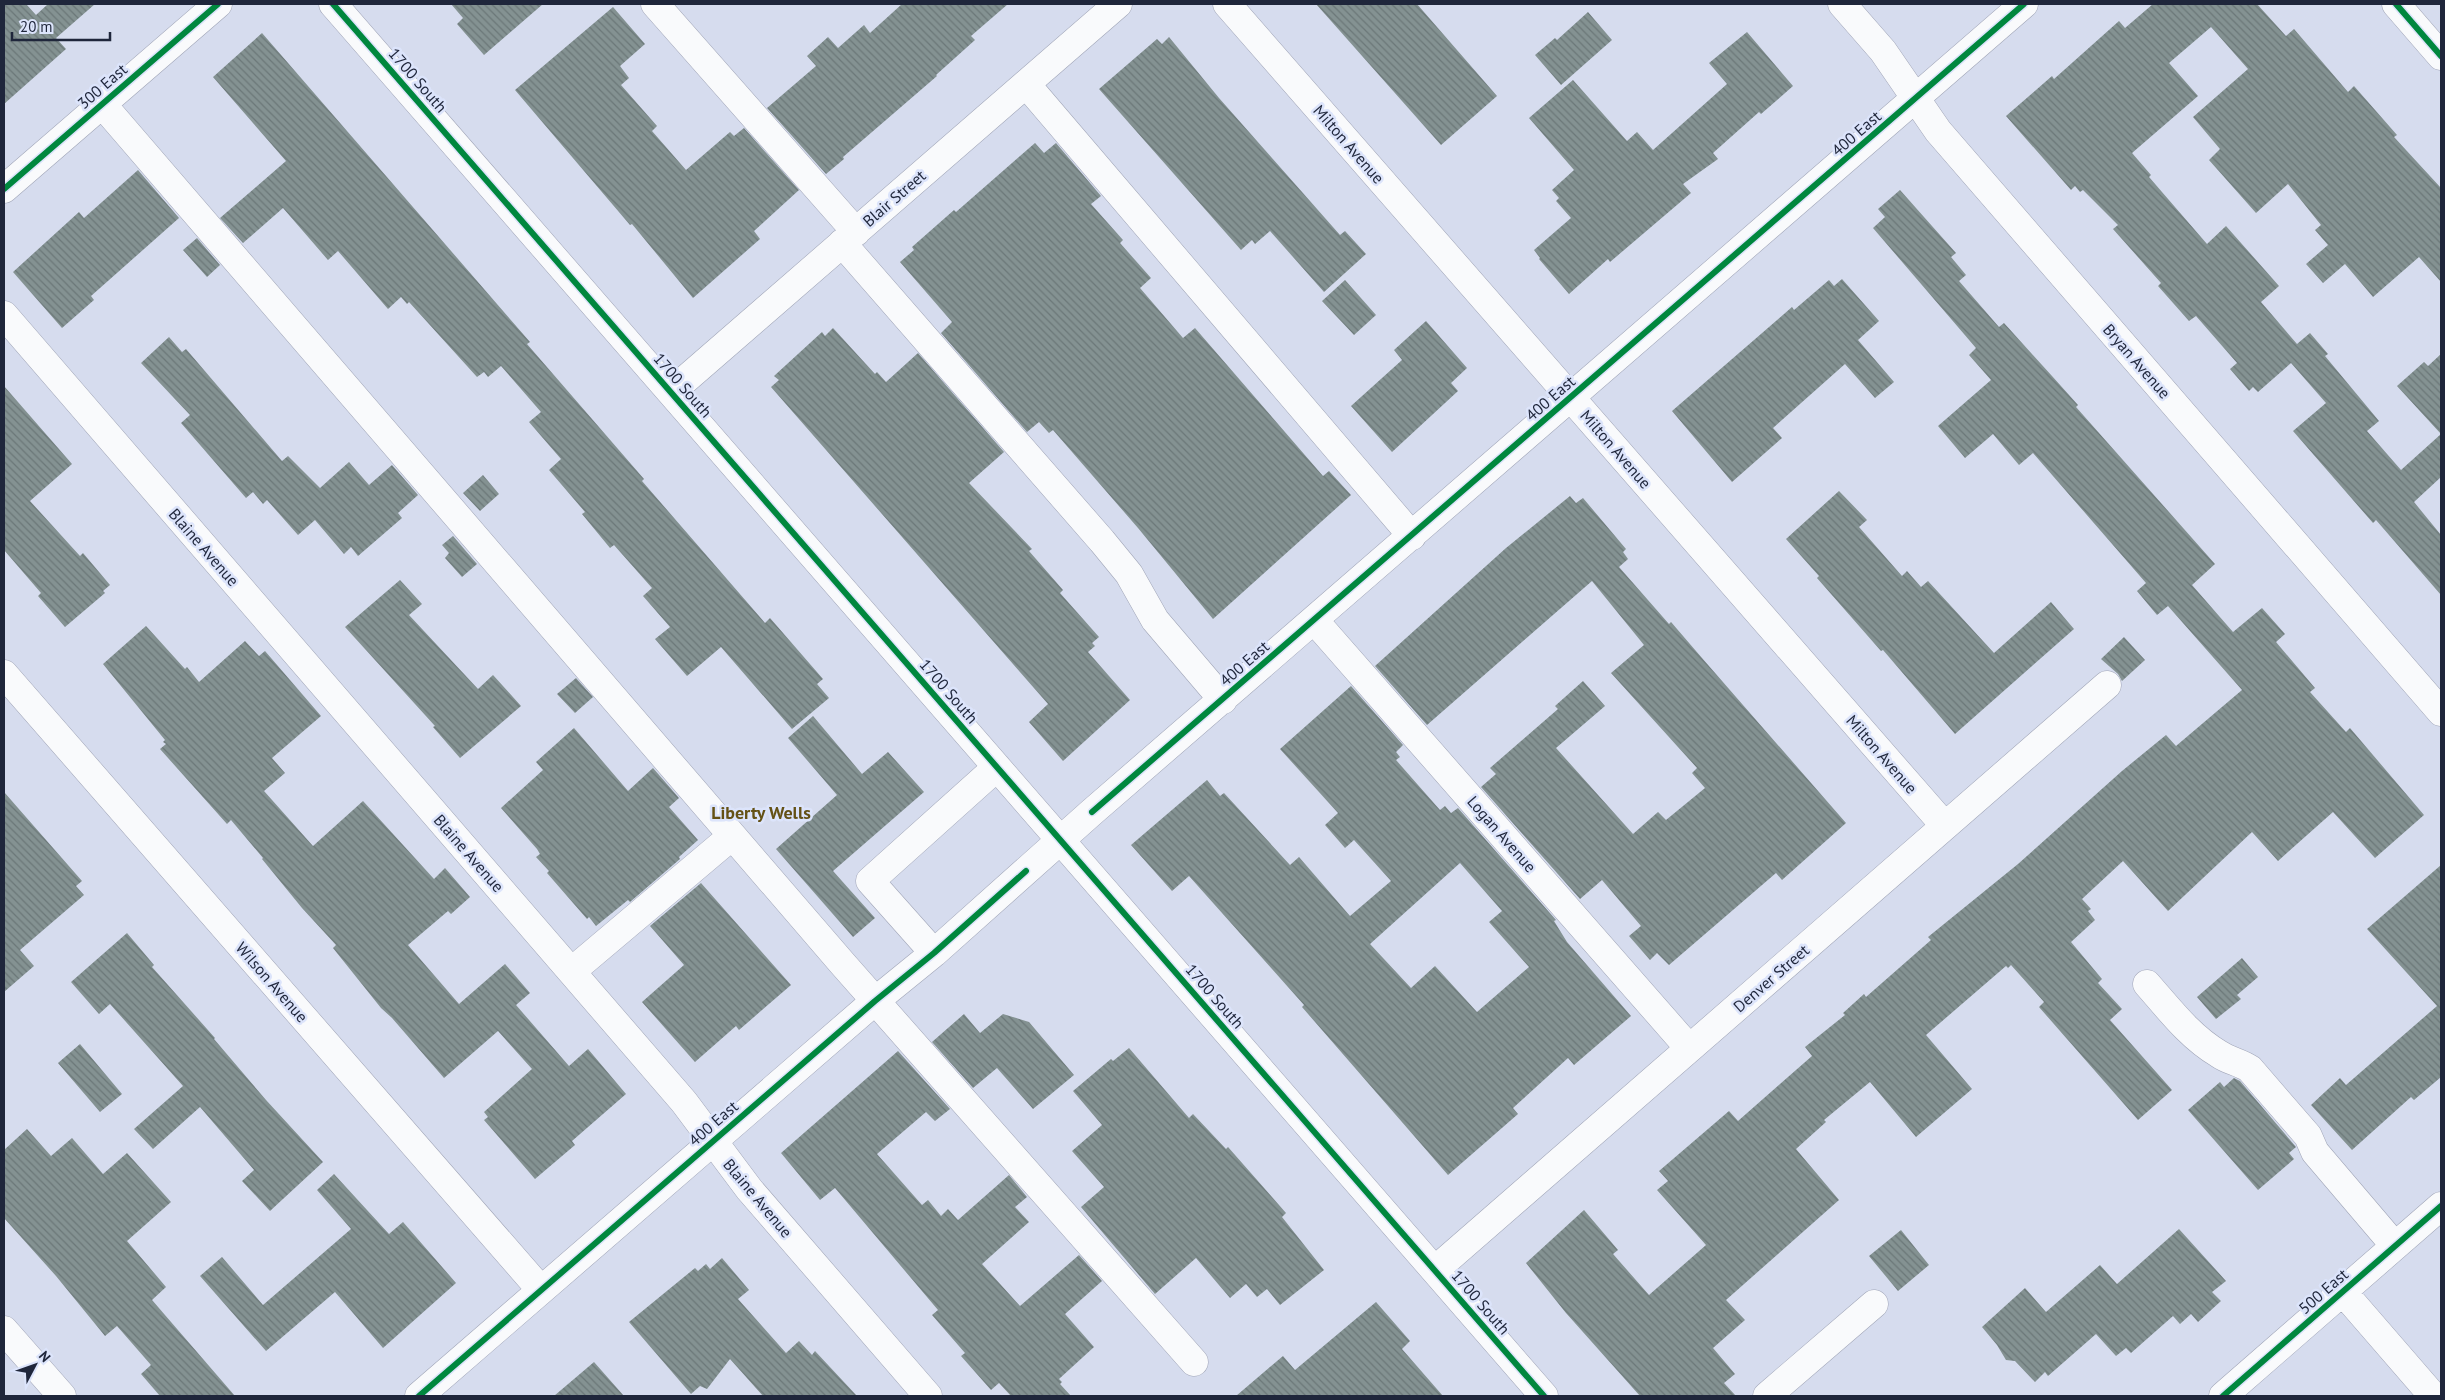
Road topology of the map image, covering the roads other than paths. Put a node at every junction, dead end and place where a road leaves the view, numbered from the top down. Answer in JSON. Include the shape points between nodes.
{"nodes":[{"id":1,"x":218,"y":4,"type":"edge"},
{"id":2,"x":333,"y":4,"type":"edge"},
{"id":3,"x":655,"y":4,"type":"edge"},
{"id":4,"x":1118,"y":4,"type":"edge"},
{"id":5,"x":1227,"y":4,"type":"edge"},
{"id":6,"x":1842,"y":4,"type":"edge"},
{"id":7,"x":2024,"y":4,"type":"edge"},
{"id":8,"x":2396,"y":4,"type":"edge"},
{"id":9,"x":2441,"y":56,"type":"edge"},
{"id":10,"x":1026,"y":84,"type":"junction"},
{"id":11,"x":1916,"y":98,"type":"junction"},
{"id":12,"x":102,"y":104,"type":"junction"},
{"id":13,"x":4,"y":189,"type":"edge"},
{"id":14,"x":849,"y":237,"type":"junction"},
{"id":15,"x":4,"y":315,"type":"edge"},
{"id":16,"x":671,"y":392,"type":"junction"},
{"id":17,"x":1571,"y":398,"type":"junction"},
{"id":18,"x":1412,"y":536,"type":"junction"},
{"id":19,"x":1314,"y":620,"type":"junction"},
{"id":20,"x":4,"y":674,"type":"edge"},
{"id":21,"x":2107,"y":685,"type":"dead end"},
{"id":22,"x":1222,"y":700,"type":"junction"},
{"id":23,"x":2441,"y":712,"type":"edge"},
{"id":24,"x":997,"y":767,"type":"junction"},
{"id":25,"x":1945,"y":826,"type":"junction"},
{"id":26,"x":732,"y":836,"type":"junction"},
{"id":27,"x":1061,"y":840,"type":"junction"},
{"id":28,"x":934,"y":953,"type":"junction"},
{"id":29,"x":572,"y":971,"type":"junction"},
{"id":30,"x":2147,"y":984,"type":"dead end"},
{"id":31,"x":875,"y":1001,"type":"junction"},
{"id":32,"x":1689,"y":1048,"type":"junction"},
{"id":33,"x":712,"y":1142,"type":"junction"},
{"id":34,"x":2441,"y":1206,"type":"edge"},
{"id":35,"x":2395,"y":1246,"type":"junction"},
{"id":36,"x":1435,"y":1270,"type":"junction"},
{"id":37,"x":541,"y":1290,"type":"junction"},
{"id":38,"x":2343,"y":1292,"type":"junction"},
{"id":39,"x":1874,"y":1304,"type":"dead end"},
{"id":40,"x":4,"y":1330,"type":"edge"},
{"id":41,"x":1194,"y":1362,"type":"dead end"},
{"id":42,"x":62,"y":1396,"type":"edge"},
{"id":43,"x":419,"y":1396,"type":"edge"},
{"id":44,"x":928,"y":1396,"type":"edge"},
{"id":45,"x":1544,"y":1396,"type":"edge"},
{"id":46,"x":1767,"y":1396,"type":"edge"},
{"id":47,"x":2223,"y":1396,"type":"edge"},
{"id":48,"x":2433,"y":1396,"type":"edge"}],
"edges":[{"from":1,"to":12,"type":"street","name":"300 East"},
{"from":2,"to":16,"type":"street","name":"1700 South"},
{"from":3,"to":14,"type":"street"},
{"from":4,"to":10,"type":"street","name":"Blair Street"},
{"from":5,"to":17,"type":"street","name":"Milton Avenue"},
{"from":6,"to":11,"type":"street","name":"Bryan Avenue","via":[[1883,52]]},
{"from":7,"to":11,"type":"street","name":"400 East"},
{"from":8,"to":9,"type":"street"},
{"from":10,"to":14,"type":"street","name":"Blair Street"},
{"from":10,"to":18,"type":"street"},
{"from":11,"to":17,"type":"street","name":"400 East"},
{"from":11,"to":23,"type":"street","name":"Bryan Avenue","via":[[1938,131]]},
{"from":12,"to":13,"type":"street","name":"300 East"},
{"from":12,"to":26,"type":"street"},
{"from":14,"to":16,"type":"street","name":"Blair Street"},
{"from":14,"to":22,"type":"street","via":[[1129,574],[1155,620]]},
{"from":15,"to":29,"type":"street","name":"Blaine Avenue"},
{"from":16,"to":24,"type":"street","name":"1700 South"},
{"from":17,"to":18,"type":"street","name":"400 East"},
{"from":17,"to":25,"type":"street","name":"Milton Avenue"},
{"from":18,"to":19,"type":"street","name":"400 East"},
{"from":19,"to":22,"type":"street","name":"400 East"},
{"from":19,"to":32,"type":"street","name":"Logan Avenue"},
{"from":20,"to":37,"type":"street","name":"Wilson Avenue"},
{"from":21,"to":25,"type":"street","name":"Denver Street"},
{"from":22,"to":27,"type":"street","name":"400 East"},
{"from":24,"to":27,"type":"street","name":"1700 South"},
{"from":24,"to":28,"type":"street","via":[[870,881]]},
{"from":25,"to":32,"type":"street","name":"Denver Street"},
{"from":26,"to":29,"type":"street"},
{"from":26,"to":31,"type":"street"},
{"from":27,"to":28,"type":"street","name":"400 East"},
{"from":27,"to":36,"type":"street","name":"1700 South"},
{"from":28,"to":31,"type":"street","name":"400 East"},
{"from":29,"to":33,"type":"street","name":"Blaine Avenue","via":[[684,1102]]},
{"from":30,"to":35,"type":"street","via":[[2204,1044],[2220,1056],[2241,1062],[2250,1069]]},
{"from":31,"to":33,"type":"street","name":"400 East"},
{"from":31,"to":41,"type":"street"},
{"from":32,"to":36,"type":"street","name":"Denver Street"},
{"from":33,"to":37,"type":"street","name":"400 East"},
{"from":33,"to":44,"type":"street","name":"Blaine Avenue"},
{"from":34,"to":35,"type":"street","name":"500 East"},
{"from":35,"to":38,"type":"street","name":"500 East"},
{"from":36,"to":45,"type":"street","name":"1700 South"},
{"from":37,"to":43,"type":"street","name":"400 East"},
{"from":38,"to":47,"type":"street","name":"500 East"},
{"from":38,"to":48,"type":"street"},
{"from":39,"to":46,"type":"street"},
{"from":40,"to":42,"type":"street"}]}
